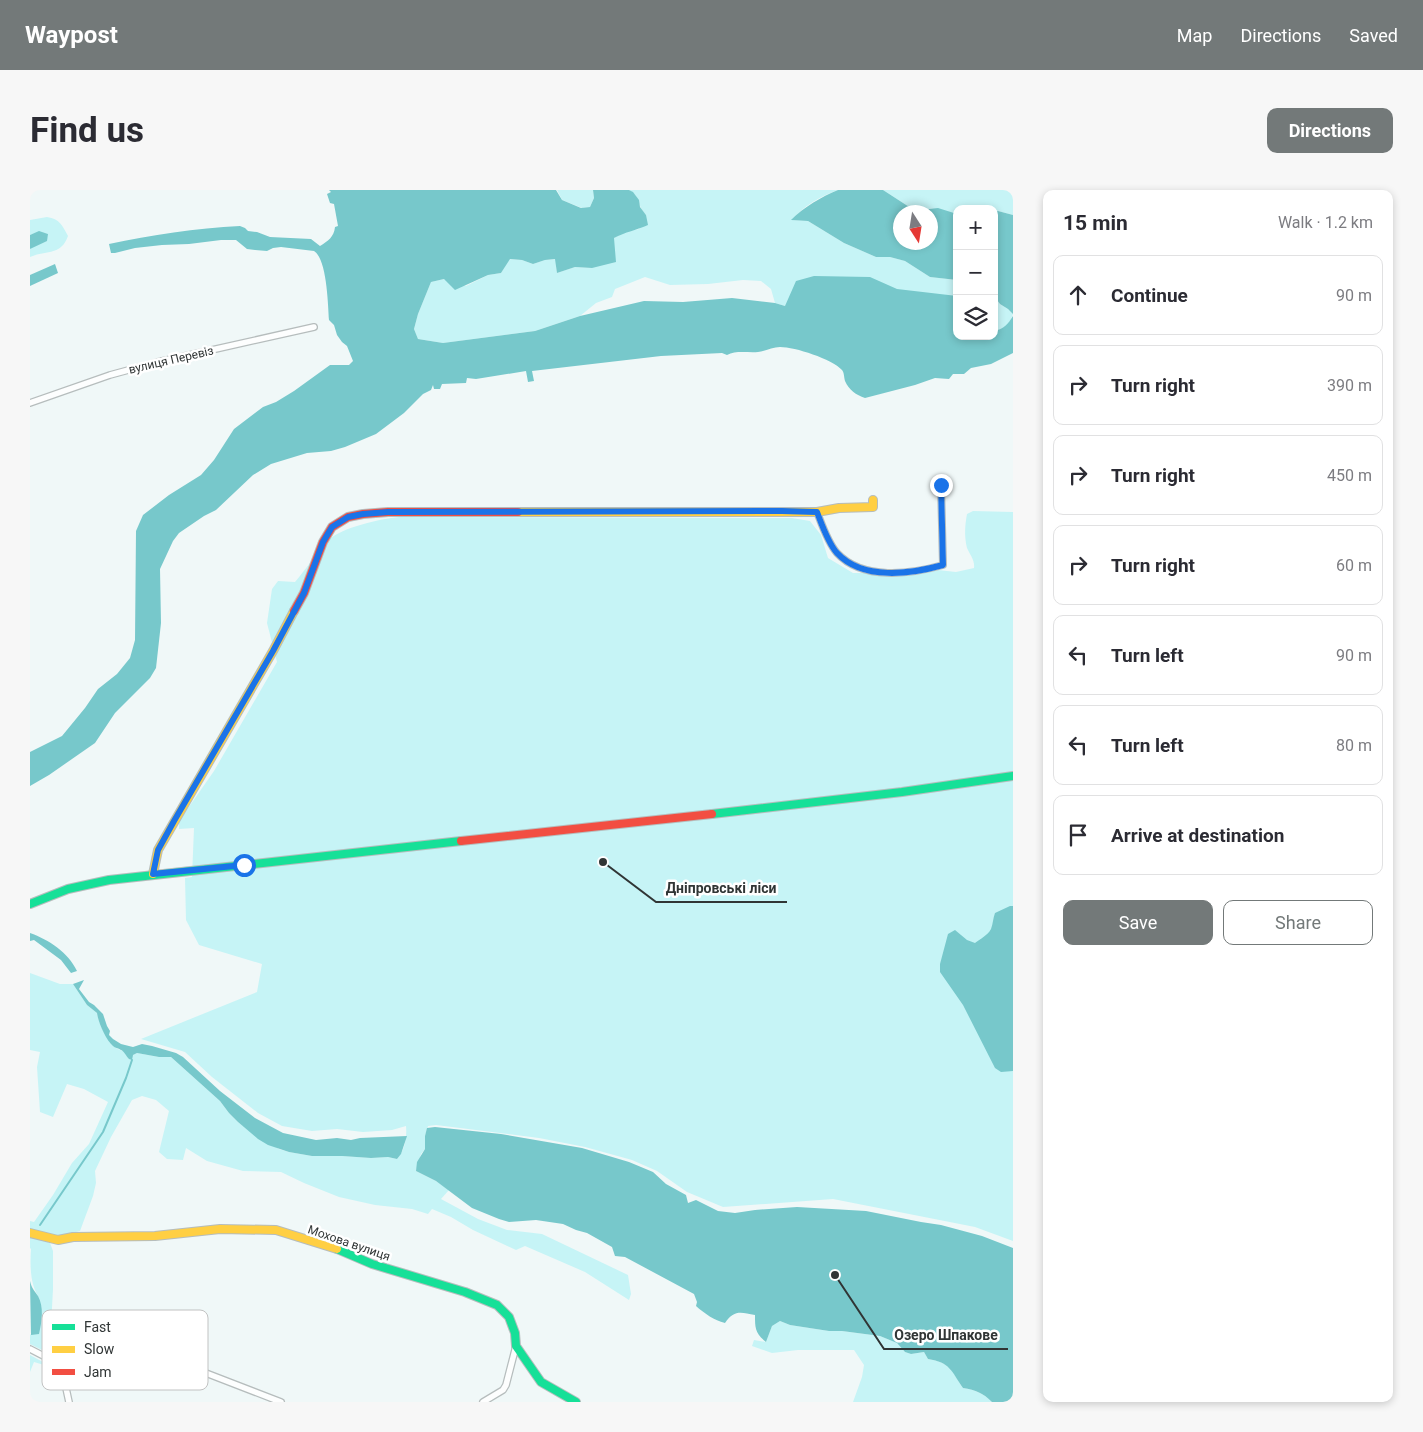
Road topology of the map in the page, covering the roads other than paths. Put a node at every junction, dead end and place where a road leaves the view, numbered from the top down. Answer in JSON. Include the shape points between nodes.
{"nodes":[{"id":1,"x":314,"y":327,"type":"dead end"},
{"id":2,"x":30,"y":403,"type":"edge"},
{"id":3,"x":941,"y":485,"type":"dead end"},
{"id":4,"x":874,"y":500,"type":"dead end"},
{"id":5,"x":817,"y":512,"type":"junction"},
{"id":6,"x":1013,"y":776,"type":"edge"},
{"id":7,"x":153,"y":874,"type":"junction"},
{"id":8,"x":30,"y":904,"type":"edge"},
{"id":9,"x":30,"y":1233,"type":"edge"},
{"id":10,"x":516,"y":1346,"type":"junction"},
{"id":11,"x":30,"y":1349,"type":"edge"},
{"id":12,"x":42,"y":1355,"type":"edge"},
{"id":13,"x":208,"y":1374,"type":"edge"},
{"id":14,"x":281,"y":1402,"type":"edge"},
{"id":15,"x":484,"y":1402,"type":"edge"},
{"id":16,"x":576,"y":1402,"type":"edge"}],
"edges":[{"from":1,"to":2,"type":"street","name":"вулиця Перевіз","via":[[158,362]]},
{"from":3,"to":5,"type":"street","via":[[943,565],[928,569],[880,573],[848,562],[837,553]]},
{"from":4,"to":5,"type":"street","via":[[873,507]]},
{"from":5,"to":7,"type":"street","via":[[388,512],[348,517],[332,527],[323,542],[304,593],[273,651],[158,850]]},
{"from":6,"to":7,"type":"street","via":[[698,816]]},
{"from":7,"to":8,"type":"street","via":[[74,887]]},
{"from":9,"to":10,"type":"street","name":"Мохова вулиця","via":[[58,1240],[155,1236],[220,1229],[276,1230],[465,1292],[497,1306],[509,1317]]},
{"from":10,"to":15,"type":"street","via":[[506,1385]]},
{"from":10,"to":16,"type":"street","name":"Мохова вулиця","via":[[541,1382]]},
{"from":11,"to":12,"type":"street"},
{"from":13,"to":14,"type":"street"}]}
